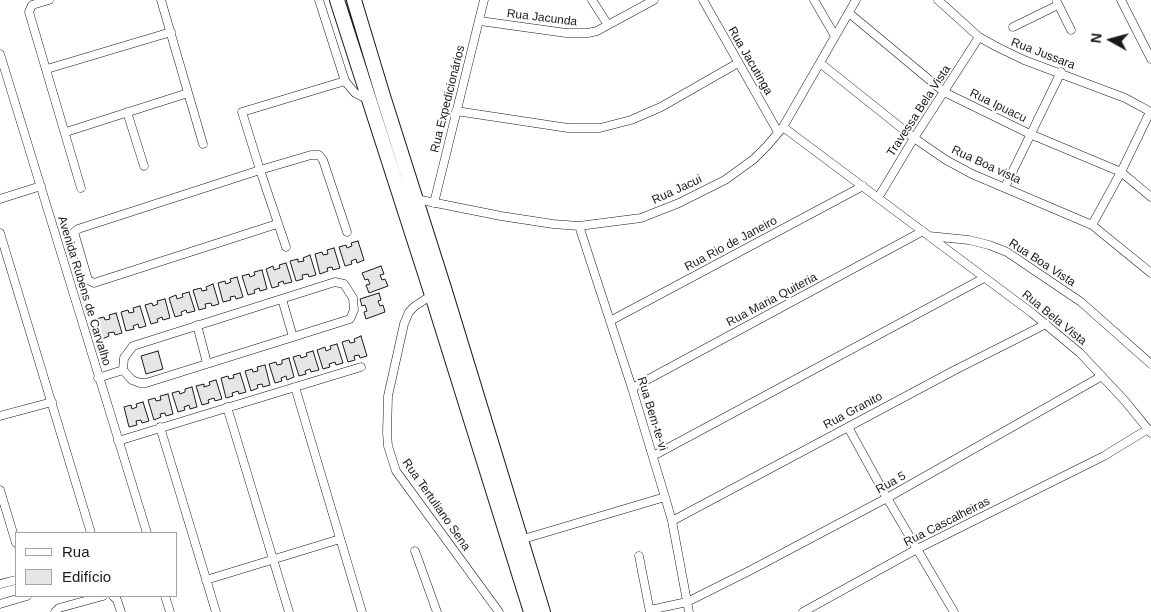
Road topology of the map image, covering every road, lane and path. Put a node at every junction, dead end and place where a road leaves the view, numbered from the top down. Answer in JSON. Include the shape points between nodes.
{"nodes":[{"id":1,"x":49,"y":0,"type":"edge"},
{"id":2,"x":161,"y":0,"type":"edge"},
{"id":3,"x":319,"y":0,"type":"edge"},
{"id":4,"x":337,"y":0,"type":"edge"},
{"id":5,"x":354,"y":0,"type":"edge"},
{"id":6,"x":484,"y":0,"type":"edge"},
{"id":7,"x":592,"y":0,"type":"edge"},
{"id":8,"x":654,"y":0,"type":"edge"},
{"id":9,"x":703,"y":0,"type":"edge"},
{"id":10,"x":814,"y":0,"type":"edge"},
{"id":11,"x":856,"y":0,"type":"edge"},
{"id":12,"x":938,"y":0,"type":"edge"},
{"id":13,"x":1121,"y":0,"type":"edge"},
{"id":14,"x":1057,"y":2,"type":"edge"},
{"id":15,"x":849,"y":13,"type":"junction"},
{"id":16,"x":480,"y":21,"type":"junction"},
{"id":17,"x":608,"y":25,"type":"junction"},
{"id":18,"x":1013,"y":27,"type":"dead end"},
{"id":19,"x":1070,"y":30,"type":"dead end"},
{"id":20,"x":170,"y":32,"type":"junction"},
{"id":21,"x":835,"y":36,"type":"junction"},
{"id":22,"x":979,"y":37,"type":"junction"},
{"id":23,"x":1,"y":60,"type":"edge"},
{"id":24,"x":1151,"y":60,"type":"edge"},
{"id":25,"x":738,"y":63,"type":"junction"},
{"id":26,"x":820,"y":63,"type":"junction"},
{"id":27,"x":47,"y":69,"type":"junction"},
{"id":28,"x":1061,"y":72,"type":"junction"},
{"id":29,"x":345,"y":81,"type":"junction"},
{"id":30,"x":944,"y":92,"type":"junction"},
{"id":31,"x":188,"y":93,"type":"junction"},
{"id":32,"x":383,"y":96,"type":"junction"},
{"id":33,"x":368,"y":100,"type":"junction"},
{"id":34,"x":456,"y":111,"type":"junction"},
{"id":35,"x":127,"y":112,"type":"junction"},
{"id":36,"x":1151,"y":112,"type":"edge"},
{"id":37,"x":781,"y":129,"type":"junction"},
{"id":38,"x":66,"y":132,"type":"junction"},
{"id":39,"x":1030,"y":134,"type":"junction"},
{"id":40,"x":914,"y":138,"type":"junction"},
{"id":41,"x":204,"y":144,"type":"dead end"},
{"id":42,"x":144,"y":166,"type":"dead end"},
{"id":43,"x":260,"y":170,"type":"junction"},
{"id":44,"x":1121,"y":172,"type":"junction"},
{"id":45,"x":41,"y":186,"type":"junction"},
{"id":46,"x":863,"y":186,"type":"junction"},
{"id":47,"x":1004,"y":187,"type":"junction"},
{"id":48,"x":81,"y":188,"type":"dead end"},
{"id":49,"x":1151,"y":197,"type":"edge"},
{"id":50,"x":878,"y":198,"type":"junction"},
{"id":51,"x":0,"y":199,"type":"edge"},
{"id":52,"x":416,"y":199,"type":"junction"},
{"id":53,"x":434,"y":203,"type":"junction"},
{"id":54,"x":277,"y":224,"type":"junction"},
{"id":55,"x":1092,"y":225,"type":"junction"},
{"id":56,"x":579,"y":226,"type":"junction"},
{"id":57,"x":348,"y":232,"type":"dead end"},
{"id":58,"x":0,"y":233,"type":"edge"},
{"id":59,"x":926,"y":234,"type":"junction"},
{"id":60,"x":286,"y":247,"type":"dead end"},
{"id":61,"x":1151,"y":273,"type":"edge"},
{"id":62,"x":984,"y":278,"type":"junction"},
{"id":63,"x":432,"y":295,"type":"junction"},
{"id":64,"x":282,"y":299,"type":"junction"},
{"id":65,"x":610,"y":322,"type":"junction"},
{"id":66,"x":1046,"y":324,"type":"junction"},
{"id":67,"x":197,"y":325,"type":"junction"},
{"id":68,"x":293,"y":337,"type":"junction"},
{"id":69,"x":207,"y":363,"type":"junction"},
{"id":70,"x":1151,"y":364,"type":"edge"},
{"id":71,"x":361,"y":367,"type":"dead end"},
{"id":72,"x":123,"y":370,"type":"junction"},
{"id":73,"x":1102,"y":376,"type":"junction"},
{"id":74,"x":98,"y":378,"type":"junction"},
{"id":75,"x":295,"y":387,"type":"junction"},
{"id":76,"x":632,"y":388,"type":"junction"},
{"id":77,"x":52,"y":402,"type":"junction"},
{"id":78,"x":227,"y":407,"type":"junction"},
{"id":79,"x":0,"y":416,"type":"edge"},
{"id":80,"x":160,"y":427,"type":"junction"},
{"id":81,"x":848,"y":427,"type":"junction"},
{"id":82,"x":1150,"y":431,"type":"edge"},
{"id":83,"x":118,"y":441,"type":"junction"},
{"id":84,"x":653,"y":456,"type":"junction"},
{"id":85,"x":0,"y":490,"type":"edge"},
{"id":86,"x":665,"y":497,"type":"junction"},
{"id":87,"x":887,"y":498,"type":"junction"},
{"id":88,"x":672,"y":521,"type":"junction"},
{"id":89,"x":91,"y":532,"type":"edge"},
{"id":90,"x":146,"y":532,"type":"edge"},
{"id":91,"x":340,"y":539,"type":"junction"},
{"id":92,"x":520,"y":540,"type":"junction"},
{"id":93,"x":15,"y":541,"type":"edge"},
{"id":94,"x":918,"y":550,"type":"junction"},
{"id":95,"x":415,"y":551,"type":"dead end"},
{"id":96,"x":639,"y":556,"type":"dead end"},
{"id":97,"x":273,"y":560,"type":"junction"},
{"id":98,"x":15,"y":580,"type":"edge"},
{"id":99,"x":206,"y":580,"type":"junction"},
{"id":100,"x":0,"y":584,"type":"edge"},
{"id":101,"x":24,"y":597,"type":"edge"},
{"id":102,"x":99,"y":597,"type":"edge"},
{"id":103,"x":114,"y":597,"type":"edge"},
{"id":104,"x":165,"y":597,"type":"edge"},
{"id":105,"x":687,"y":602,"type":"junction"},
{"id":106,"x":0,"y":604,"type":"edge"},
{"id":107,"x":650,"y":611,"type":"edge"},
{"id":108,"x":55,"y":612,"type":"edge"},
{"id":109,"x":121,"y":612,"type":"edge"},
{"id":110,"x":170,"y":612,"type":"edge"},
{"id":111,"x":216,"y":612,"type":"edge"},
{"id":112,"x":288,"y":612,"type":"edge"},
{"id":113,"x":362,"y":612,"type":"edge"},
{"id":114,"x":437,"y":612,"type":"edge"},
{"id":115,"x":499,"y":612,"type":"edge"},
{"id":116,"x":531,"y":612,"type":"edge"},
{"id":117,"x":543,"y":612,"type":"edge"},
{"id":118,"x":689,"y":612,"type":"edge"},
{"id":119,"x":803,"y":612,"type":"edge"},
{"id":120,"x":954,"y":612,"type":"edge"}],
"edges":[{"from":1,"to":27,"type":"street","via":[[29,8]]},
{"from":2,"to":20,"type":"street"},
{"from":3,"to":29,"type":"street"},
{"from":4,"to":33,"type":"highway"},
{"from":5,"to":32,"type":"highway"},
{"from":6,"to":16,"type":"street","name":"Rua Expedicionários"},
{"from":7,"to":17,"type":"street"},
{"from":8,"to":17,"type":"street","name":"Rua Jacunda"},
{"from":9,"to":25,"type":"street","name":"Rua Jacutinga"},
{"from":10,"to":21,"type":"street"},
{"from":11,"to":15,"type":"street","name":"Rua Jacui"},
{"from":12,"to":22,"type":"street","name":"Rua Jussara"},
{"from":13,"to":24,"type":"street"},
{"from":14,"to":18,"type":"street"},
{"from":14,"to":19,"type":"street"},
{"from":15,"to":21,"type":"street","name":"Rua Jacui"},
{"from":15,"to":30,"type":"street","name":"Rua Ipuacu"},
{"from":16,"to":17,"type":"street","name":"Rua Jacunda","via":[[566,33],[588,33]]},
{"from":16,"to":34,"type":"street","name":"Rua Expedicionários"},
{"from":20,"to":27,"type":"street"},
{"from":20,"to":31,"type":"street"},
{"from":21,"to":26,"type":"street","name":"Rua Jacui"},
{"from":22,"to":28,"type":"street","name":"Rua Jussara","via":[[1024,60]]},
{"from":22,"to":30,"type":"street","name":"Travessa Bela Vista"},
{"from":23,"to":45,"type":"street","name":"Avenida Rubens de Carvalho"},
{"from":25,"to":34,"type":"street","via":[[660,107],[631,120],[600,128],[568,128]]},
{"from":25,"to":37,"type":"street","name":"Rua Jacutinga"},
{"from":26,"to":37,"type":"street","name":"Rua Jacui"},
{"from":26,"to":40,"type":"street","name":"Rua Boa vista"},
{"from":27,"to":38,"type":"street"},
{"from":28,"to":36,"type":"street","name":"Rua Jussara"},
{"from":28,"to":39,"type":"street"},
{"from":29,"to":33,"type":"street","via":[[355,93]]},
{"from":29,"to":43,"type":"street","via":[[242,112]]},
{"from":30,"to":39,"type":"street","name":"Rua Ipuacu"},
{"from":30,"to":40,"type":"street","name":"Travessa Bela Vista"},
{"from":31,"to":35,"type":"street"},
{"from":31,"to":41,"type":"street"},
{"from":32,"to":33,"type":"street"},
{"from":32,"to":52,"type":"highway"},
{"from":33,"to":63,"type":"highway"},
{"from":34,"to":53,"type":"street","name":"Rua Expedicionários"},
{"from":35,"to":38,"type":"street"},
{"from":35,"to":42,"type":"street"},
{"from":36,"to":44,"type":"street"},
{"from":37,"to":46,"type":"street"},
{"from":37,"to":56,"type":"street","name":"Rua Jacui","via":[[739,171],[678,203],[641,218]]},
{"from":38,"to":48,"type":"street"},
{"from":39,"to":44,"type":"street","name":"Rua Ipuacu"},
{"from":39,"to":47,"type":"street"},
{"from":40,"to":47,"type":"street","name":"Rua Boa vista","via":[[958,168]]},
{"from":40,"to":50,"type":"street","name":"Travessa Bela Vista"},
{"from":43,"to":54,"type":"street"},
{"from":43,"to":54,"type":"street","via":[[76,230],[74,233],[88,280],[95,283]]},
{"from":43,"to":57,"type":"street","via":[[314,154],[320,156]]},
{"from":44,"to":49,"type":"street","name":"Rua Ipuacu"},
{"from":44,"to":55,"type":"street"},
{"from":45,"to":51,"type":"street"},
{"from":45,"to":74,"type":"street","name":"Avenida Rubens de Carvalho"},
{"from":46,"to":50,"type":"street"},
{"from":46,"to":65,"type":"street","name":"Rua Rio de Janeiro"},
{"from":47,"to":55,"type":"street","name":"Rua Boa vista"},
{"from":50,"to":59,"type":"street"},
{"from":52,"to":53,"type":"street","name":"Rua Jacui"},
{"from":52,"to":92,"type":"highway"},
{"from":53,"to":56,"type":"street","name":"Rua Jacui"},
{"from":54,"to":60,"type":"street"},
{"from":55,"to":61,"type":"street","name":"Rua Boa vista"},
{"from":56,"to":65,"type":"street","name":"Rua Bem-te-vi"},
{"from":58,"to":77,"type":"street"},
{"from":59,"to":62,"type":"street","name":"Rua Bela Vista"},
{"from":59,"to":70,"type":"street","name":"Rua Boa Vista","via":[[969,240],[1007,252],[1081,302]]},
{"from":59,"to":76,"type":"street","name":"Rua Maria Quiteria"},
{"from":62,"to":66,"type":"street","name":"Rua Bela Vista"},
{"from":62,"to":84,"type":"street"},
{"from":63,"to":115,"type":"street","name":"Rua Tertuliano Sena","via":[[414,306],[404,324],[388,396],[388,446],[396,471]]},
{"from":63,"to":116,"type":"highway"},
{"from":64,"to":67,"type":"street"},
{"from":64,"to":68,"type":"street"},
{"from":64,"to":68,"type":"street","via":[[338,282],[346,286],[353,298],[354,310],[350,319]]},
{"from":65,"to":76,"type":"street","name":"Rua Bem-te-vi"},
{"from":66,"to":73,"type":"street","name":"Rua Bela Vista"},
{"from":66,"to":81,"type":"street","name":"Rua Granito"},
{"from":67,"to":69,"type":"street"},
{"from":67,"to":72,"type":"street","via":[[133,346],[124,358]]},
{"from":68,"to":69,"type":"street"},
{"from":69,"to":72,"type":"street","via":[[140,383]]},
{"from":71,"to":75,"type":"street"},
{"from":72,"to":74,"type":"street"},
{"from":73,"to":82,"type":"street","name":"Rua Bela Vista"},
{"from":73,"to":87,"type":"street","name":"Rua 5"},
{"from":74,"to":83,"type":"street","name":"Avenida Rubens de Carvalho"},
{"from":75,"to":78,"type":"street"},
{"from":75,"to":91,"type":"street"},
{"from":76,"to":84,"type":"street","name":"Rua Bem-te-vi"},
{"from":77,"to":79,"type":"street"},
{"from":77,"to":89,"type":"street"},
{"from":78,"to":80,"type":"street"},
{"from":78,"to":97,"type":"street"},
{"from":80,"to":83,"type":"street"},
{"from":80,"to":99,"type":"street"},
{"from":81,"to":87,"type":"street"},
{"from":81,"to":88,"type":"street","name":"Rua Granito"},
{"from":82,"to":94,"type":"street","name":"Rua Cascalheiras"},
{"from":83,"to":90,"type":"street","name":"Avenida Rubens de Carvalho"},
{"from":84,"to":86,"type":"street","name":"Rua Bem-te-vi"},
{"from":85,"to":93,"type":"street"},
{"from":86,"to":88,"type":"street","name":"Rua Bem-te-vi"},
{"from":86,"to":92,"type":"street"},
{"from":87,"to":94,"type":"street"},
{"from":87,"to":105,"type":"street","name":"Rua 5"},
{"from":88,"to":105,"type":"street","name":"Rua Bem-te-vi"},
{"from":91,"to":97,"type":"street"},
{"from":91,"to":113,"type":"street"},
{"from":92,"to":117,"type":"highway"},
{"from":94,"to":119,"type":"street","name":"Rua Cascalheiras"},
{"from":94,"to":120,"type":"street"},
{"from":95,"to":114,"type":"street"},
{"from":96,"to":107,"type":"street"},
{"from":97,"to":99,"type":"street"},
{"from":97,"to":112,"type":"street"},
{"from":98,"to":100,"type":"street"},
{"from":99,"to":111,"type":"street"},
{"from":101,"to":106,"type":"street"},
{"from":102,"to":108,"type":"street","via":[[59,608]]},
{"from":103,"to":109,"type":"street"},
{"from":104,"to":110,"type":"street"},
{"from":105,"to":107,"type":"street","name":"Rua 5"},
{"from":105,"to":118,"type":"street","name":"Rua Bem-te-vi"}]}
